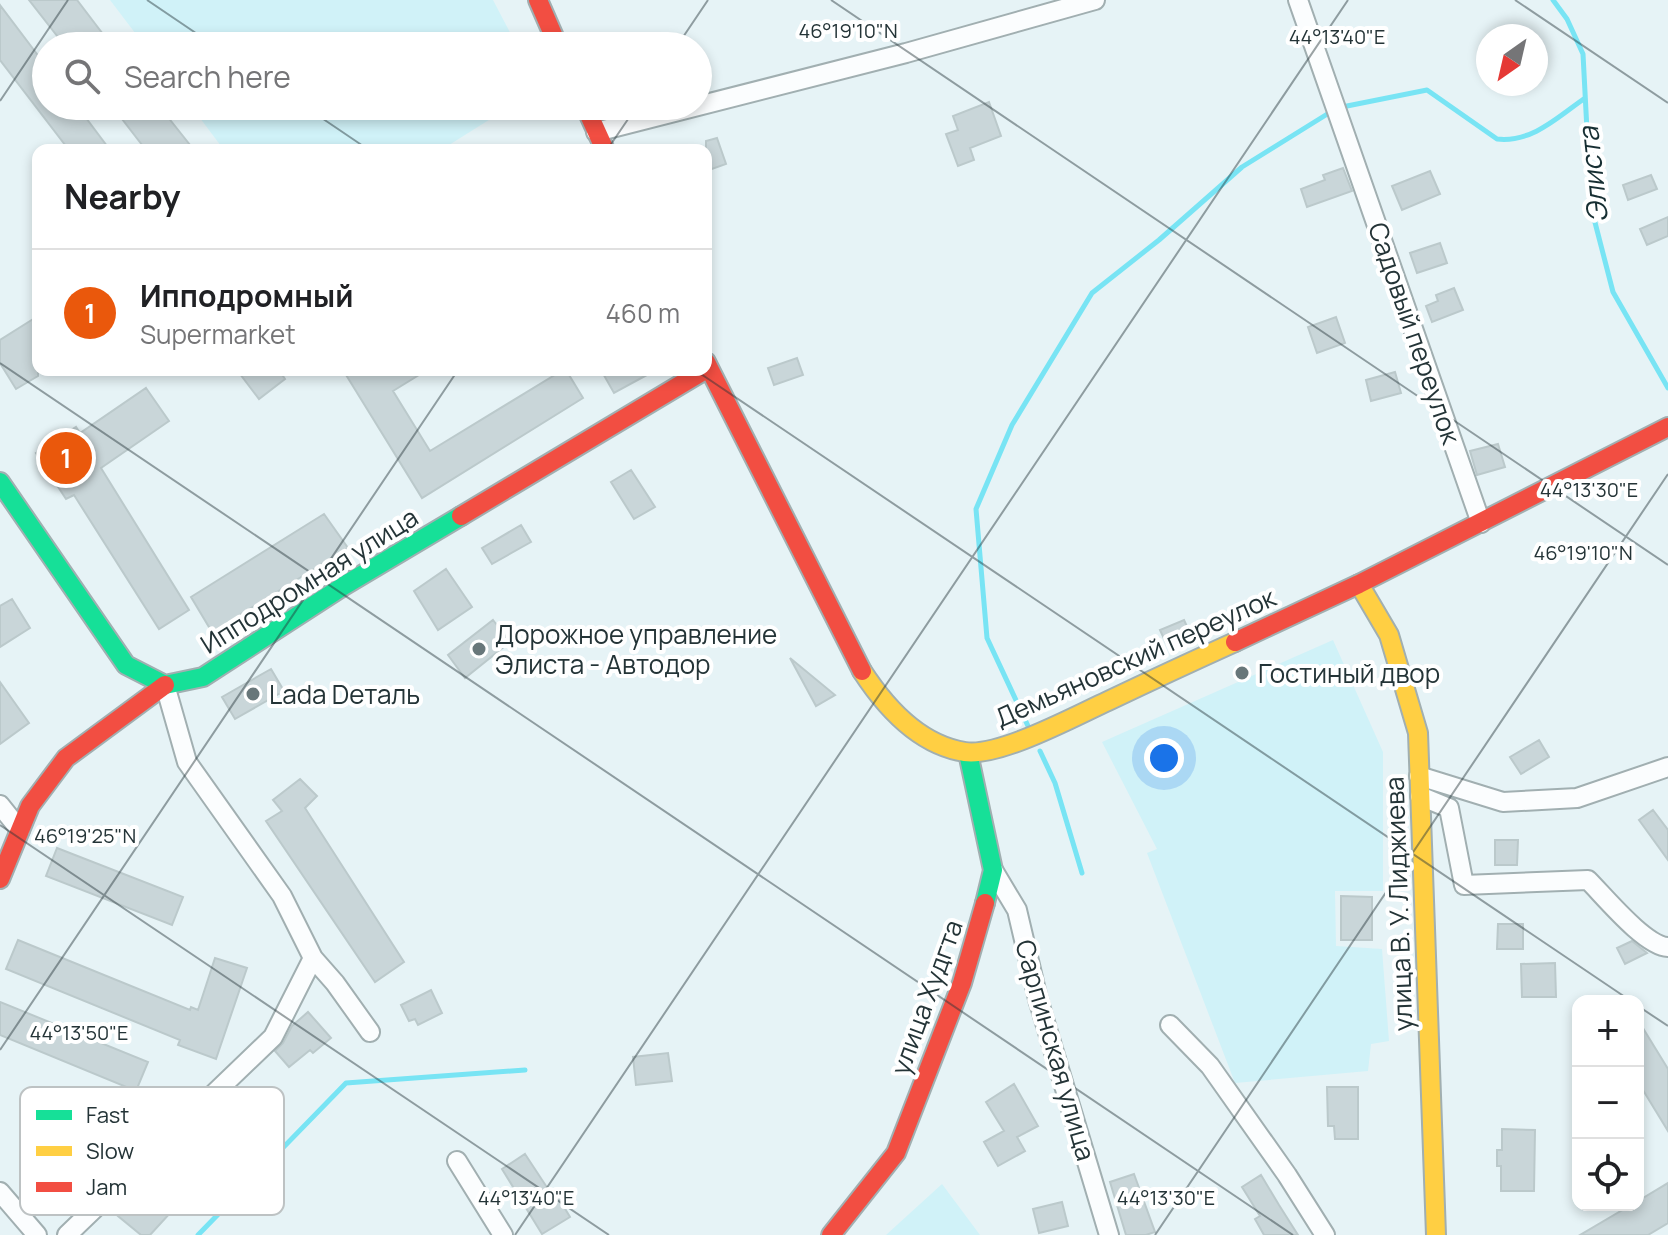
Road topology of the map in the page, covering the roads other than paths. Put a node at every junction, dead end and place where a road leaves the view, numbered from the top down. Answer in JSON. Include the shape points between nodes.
{"nodes":[{"id":1,"x":538,"y":0,"type":"edge"},
{"id":2,"x":1095,"y":0,"type":"edge"},
{"id":3,"x":1298,"y":0,"type":"edge"},
{"id":4,"x":552,"y":32,"type":"edge"},
{"id":5,"x":712,"y":102,"type":"edge"},
{"id":6,"x":591,"y":120,"type":"edge"},
{"id":7,"x":643,"y":120,"type":"edge"},
{"id":8,"x":596,"y":132,"type":"junction"},
{"id":9,"x":602,"y":144,"type":"edge"},
{"id":10,"x":691,"y":376,"type":"edge"},
{"id":11,"x":711,"y":376,"type":"edge"},
{"id":12,"x":1668,"y":427,"type":"edge"},
{"id":13,"x":0,"y":482,"type":"edge"},
{"id":14,"x":1481,"y":523,"type":"junction"},
{"id":15,"x":1359,"y":584,"type":"junction"},
{"id":16,"x":165,"y":685,"type":"junction"},
{"id":17,"x":968,"y":753,"type":"junction"},
{"id":18,"x":1668,"y":767,"type":"edge"},
{"id":19,"x":1419,"y":776,"type":"junction"},
{"id":20,"x":1420,"y":796,"type":"junction"},
{"id":21,"x":0,"y":805,"type":"edge"},
{"id":22,"x":20,"y":830,"type":"junction"},
{"id":23,"x":993,"y":870,"type":"junction"},
{"id":24,"x":0,"y":879,"type":"edge"},
{"id":25,"x":1668,"y":947,"type":"edge"},
{"id":26,"x":313,"y":958,"type":"junction"},
{"id":27,"x":1170,"y":1025,"type":"dead end"},
{"id":28,"x":370,"y":1032,"type":"dead end"},
{"id":29,"x":221,"y":1087,"type":"edge"},
{"id":30,"x":457,"y":1161,"type":"dead end"},
{"id":31,"x":0,"y":1192,"type":"edge"},
{"id":32,"x":88,"y":1215,"type":"edge"},
{"id":33,"x":37,"y":1235,"type":"edge"},
{"id":34,"x":67,"y":1235,"type":"edge"},
{"id":35,"x":503,"y":1235,"type":"edge"},
{"id":36,"x":831,"y":1235,"type":"edge"},
{"id":37,"x":1109,"y":1235,"type":"edge"},
{"id":38,"x":1325,"y":1235,"type":"edge"},
{"id":39,"x":1436,"y":1235,"type":"edge"}],
"edges":[{"from":1,"to":4,"type":"main road"},
{"from":2,"to":5,"type":"street"},
{"from":3,"to":14,"type":"street","name":"Садовый переулок"},
{"from":6,"to":8,"type":"main road"},
{"from":7,"to":8,"type":"street"},
{"from":8,"to":9,"type":"main road"},
{"from":10,"to":16,"type":"main road","name":"Ипподромная улица","via":[[203,677]]},
{"from":11,"to":17,"type":"main road","via":[[876,694],[925,739]]},
{"from":12,"to":14,"type":"main road","name":"Демьяновский переулок"},
{"from":13,"to":16,"type":"main road","via":[[126,665]]},
{"from":14,"to":15,"type":"main road","name":"Демьяновский переулок"},
{"from":15,"to":17,"type":"main road","name":"Демьяновский переулок","via":[[1043,731]]},
{"from":15,"to":19,"type":"main road","name":"улица В. У. Лиджиева","via":[[1389,635],[1418,733]]},
{"from":16,"to":22,"type":"main road","via":[[66,758],[30,806]]},
{"from":16,"to":26,"type":"street","via":[[187,762],[282,896]]},
{"from":17,"to":23,"type":"main road","name":"улица Худгта"},
{"from":18,"to":19,"type":"street","via":[[1577,798],[1503,802]]},
{"from":19,"to":20,"type":"main road","name":"улица В. У. Лиджиева"},
{"from":20,"to":25,"type":"street","via":[[1449,808],[1464,885],[1588,880],[1642,934]]},
{"from":20,"to":39,"type":"main road","name":"улица В. У. Лиджиева"},
{"from":21,"to":22,"type":"street"},
{"from":22,"to":24,"type":"main road"},
{"from":23,"to":36,"type":"main road","name":"улица Худгта","via":[[962,983],[896,1153]]},
{"from":23,"to":37,"type":"street","name":"Сарпинская улица","via":[[1017,910],[1038,999]]},
{"from":26,"to":28,"type":"street"},
{"from":26,"to":29,"type":"street","via":[[273,1037]]},
{"from":27,"to":38,"type":"street","via":[[1210,1066]]},
{"from":30,"to":35,"type":"street"},
{"from":31,"to":33,"type":"street"},
{"from":32,"to":34,"type":"street"}]}
